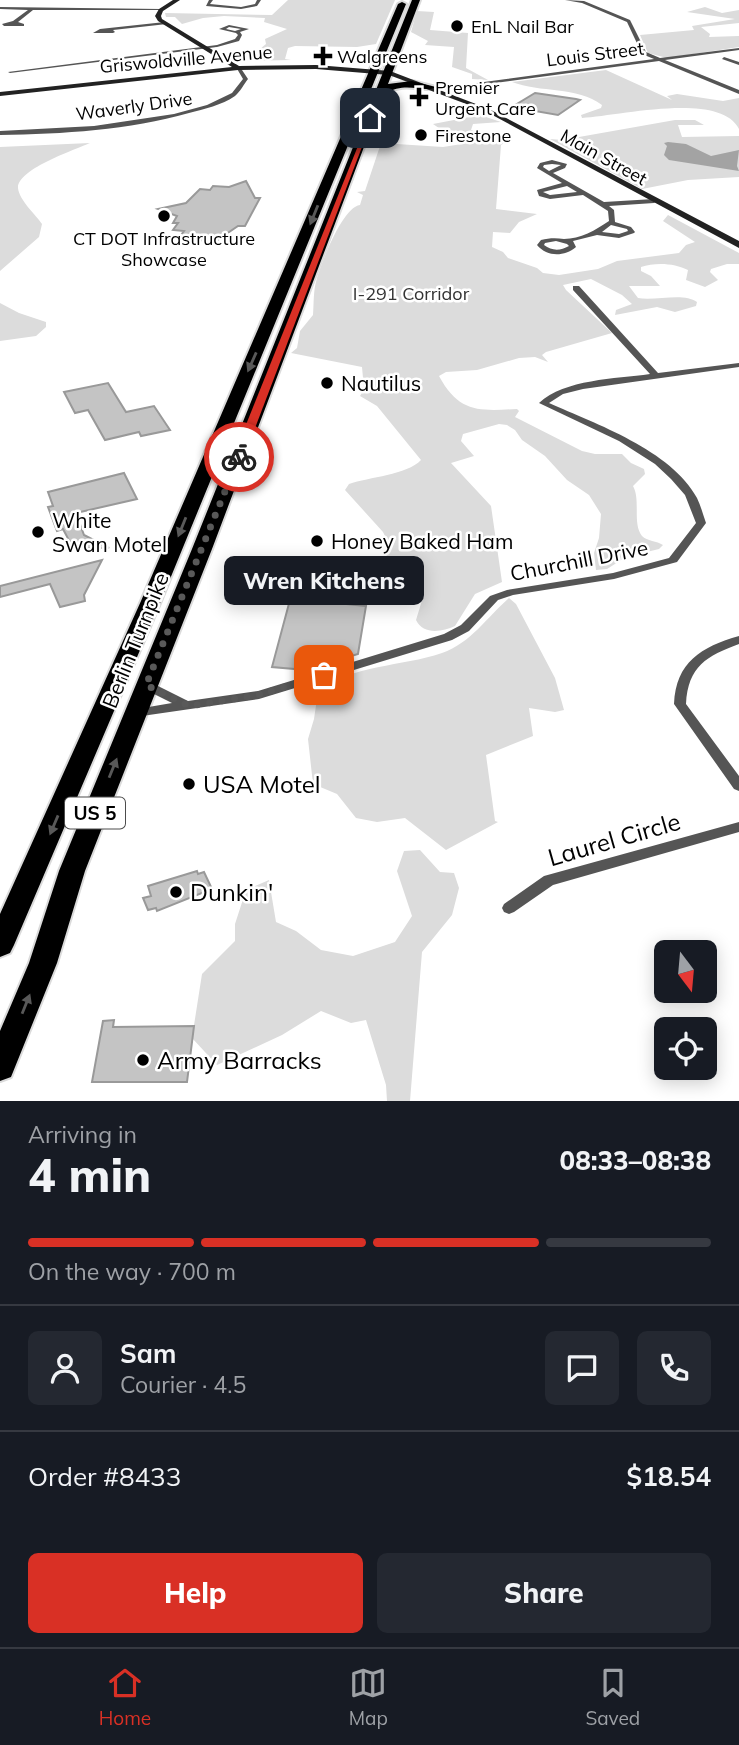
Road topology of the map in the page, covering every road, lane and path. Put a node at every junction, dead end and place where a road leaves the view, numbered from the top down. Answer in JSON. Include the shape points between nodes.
{"nodes":[{"id":1,"x":70,"y":0,"type":"edge"},
{"id":2,"x":177,"y":0,"type":"edge"},
{"id":3,"x":211,"y":0,"type":"edge"},
{"id":4,"x":259,"y":0,"type":"edge"},
{"id":5,"x":404,"y":0,"type":"edge"},
{"id":6,"x":416,"y":0,"type":"edge"},
{"id":7,"x":568,"y":0,"type":"edge"},
{"id":8,"x":0,"y":8,"type":"edge"},
{"id":9,"x":32,"y":8,"type":"junction"},
{"id":10,"x":60,"y":8,"type":"junction"},
{"id":11,"x":161,"y":10,"type":"junction"},
{"id":12,"x":15,"y":22,"type":"dead end"},
{"id":13,"x":165,"y":23,"type":"junction"},
{"id":14,"x":110,"y":30,"type":"dead end"},
{"id":15,"x":237,"y":32,"type":"junction"},
{"id":16,"x":204,"y":48,"type":"junction"},
{"id":17,"x":739,"y":49,"type":"edge"},
{"id":18,"x":724,"y":58,"type":"dead end"},
{"id":19,"x":659,"y":60,"type":"junction"},
{"id":20,"x":739,"y":64,"type":"edge"},
{"id":21,"x":238,"y":68,"type":"junction"},
{"id":22,"x":374,"y":71,"type":"junction"},
{"id":23,"x":10,"y":72,"type":"dead end"},
{"id":24,"x":390,"y":73,"type":"junction"},
{"id":25,"x":739,"y":83,"type":"edge"},
{"id":26,"x":723,"y":85,"type":"junction"},
{"id":27,"x":433,"y":88,"type":"junction"},
{"id":28,"x":382,"y":92,"type":"junction"},
{"id":29,"x":739,"y":92,"type":"edge"},
{"id":30,"x":0,"y":94,"type":"edge"},
{"id":31,"x":0,"y":133,"type":"edge"},
{"id":32,"x":358,"y":147,"type":"junction"},
{"id":33,"x":340,"y":152,"type":"junction"},
{"id":34,"x":548,"y":173,"type":"dead end"},
{"id":35,"x":567,"y":184,"type":"junction"},
{"id":36,"x":584,"y":193,"type":"junction"},
{"id":37,"x":654,"y":201,"type":"junction"},
{"id":38,"x":603,"y":204,"type":"junction"},
{"id":39,"x":611,"y":210,"type":"junction"},
{"id":40,"x":610,"y":223,"type":"junction"},
{"id":41,"x":597,"y":233,"type":"junction"},
{"id":42,"x":566,"y":241,"type":"dead end"},
{"id":43,"x":739,"y":246,"type":"edge"},
{"id":44,"x":285,"y":286,"type":"junction"},
{"id":45,"x":303,"y":288,"type":"junction"},
{"id":46,"x":576,"y":288,"type":"dead end"},
{"id":47,"x":739,"y":365,"type":"edge"},
{"id":48,"x":656,"y":376,"type":"junction"},
{"id":49,"x":208,"y":463,"type":"junction"},
{"id":50,"x":235,"y":466,"type":"junction"},
{"id":51,"x":739,"y":640,"type":"edge"},
{"id":52,"x":128,"y":649,"type":"junction"},
{"id":53,"x":155,"y":662,"type":"junction"},
{"id":54,"x":146,"y":685,"type":"junction"},
{"id":55,"x":189,"y":706,"type":"junction"},
{"id":56,"x":135,"y":713,"type":"junction"},
{"id":57,"x":739,"y":786,"type":"edge"},
{"id":58,"x":739,"y":827,"type":"edge"},
{"id":59,"x":509,"y":908,"type":"dead end"},
{"id":60,"x":0,"y":945,"type":"edge"},
{"id":61,"x":0,"y":1067,"type":"edge"}],
"edges":[{"from":1,"to":10,"type":"street"},
{"from":2,"to":11,"type":"street"},
{"from":3,"to":4,"type":"street","via":[[207,5],[240,8]]},
{"from":5,"to":22,"type":"highway","name":"Berlin Turnpike","number":"US 5"},
{"from":6,"to":24,"type":"highway","name":"Berlin Turnpike","number":"US 5"},
{"from":7,"to":19,"type":"street","via":[[629,21],[640,49]]},
{"from":8,"to":9,"type":"street"},
{"from":9,"to":10,"type":"street"},
{"from":9,"to":12,"type":"street"},
{"from":10,"to":11,"type":"street"},
{"from":11,"to":13,"type":"street","via":[[158,16]]},
{"from":13,"to":14,"type":"street"},
{"from":13,"to":16,"type":"street"},
{"from":15,"to":15,"type":"street","via":[[247,29],[221,29]]},
{"from":15,"to":16,"type":"street","via":[[240,36],[234,42]]},
{"from":16,"to":21,"type":"street"},
{"from":16,"to":23,"type":"street"},
{"from":17,"to":19,"type":"street","name":"Louis Street"},
{"from":18,"to":20,"type":"street"},
{"from":19,"to":26,"type":"street"},
{"from":19,"to":27,"type":"street","name":"Louis Street"},
{"from":21,"to":22,"type":"street","name":"Griswoldville Avenue"},
{"from":21,"to":30,"type":"street","name":"Griswoldville Avenue"},
{"from":21,"to":31,"type":"street","name":"Waverly Drive","via":[[246,79],[244,84],[231,98],[202,110],[118,124]]},
{"from":22,"to":24,"type":"street","name":"Main Street"},
{"from":22,"to":33,"type":"highway","name":"Berlin Turnpike","number":"US 5"},
{"from":24,"to":27,"type":"street","name":"Main Street"},
{"from":24,"to":28,"type":"highway","name":"Berlin Turnpike","number":"US 5"},
{"from":25,"to":26,"type":"street"},
{"from":26,"to":29,"type":"street"},
{"from":27,"to":28,"type":"highway","via":[[401,83]]},
{"from":27,"to":37,"type":"street","name":"Main Street","via":[[487,110]]},
{"from":28,"to":32,"type":"highway","name":"Berlin Turnpike","number":"US 5"},
{"from":32,"to":33,"type":"highway"},
{"from":32,"to":45,"type":"highway","name":"Berlin Turnpike","number":"US 5"},
{"from":33,"to":44,"type":"highway","name":"Berlin Turnpike","number":"US 5","one_way":true},
{"from":34,"to":35,"type":"street"},
{"from":35,"to":36,"type":"street"},
{"from":35,"to":36,"type":"street","via":[[539,191],[550,197]]},
{"from":36,"to":38,"type":"street"},
{"from":37,"to":38,"type":"street"},
{"from":37,"to":39,"type":"street"},
{"from":37,"to":43,"type":"street","name":"Main Street"},
{"from":38,"to":39,"type":"street"},
{"from":39,"to":40,"type":"street"},
{"from":40,"to":41,"type":"street"},
{"from":40,"to":41,"type":"street","via":[[632,232],[619,236]]},
{"from":41,"to":42,"type":"street"},
{"from":44,"to":45,"type":"highway"},
{"from":44,"to":49,"type":"highway","name":"Berlin Turnpike","number":"US 5","one_way":true},
{"from":45,"to":50,"type":"highway","name":"Berlin Turnpike","number":"US 5"},
{"from":46,"to":48,"type":"street"},
{"from":47,"to":48,"type":"street","name":"Churchill Drive"},
{"from":48,"to":55,"type":"street","name":"Churchill Drive","via":[[561,392],[543,403],[634,445],[690,495],[701,523],[673,560],[614,576],[511,592],[494,598],[465,628],[423,647],[258,695]]},
{"from":49,"to":50,"type":"highway"},
{"from":49,"to":52,"type":"highway","name":"Berlin Turnpike","number":"US 5","one_way":true},
{"from":50,"to":53,"type":"highway","name":"Berlin Turnpike","number":"US 5"},
{"from":51,"to":57,"type":"street","via":[[705,652],[679,688],[680,704]]},
{"from":52,"to":53,"type":"highway","via":[[137,660]]},
{"from":52,"to":60,"type":"highway","name":"Berlin Turnpike","number":"US 5","one_way":true},
{"from":53,"to":54,"type":"highway","name":"Berlin Turnpike","number":"US 5"},
{"from":54,"to":55,"type":"street"},
{"from":54,"to":56,"type":"highway","name":"Berlin Turnpike","number":"US 5"},
{"from":55,"to":56,"type":"street","name":"Churchill Drive"},
{"from":61,"to":56,"type":"highway","name":"Berlin Turnpike","number":"US 5","one_way":true},
{"from":58,"to":59,"type":"street","name":"Laurel Circle","via":[[549,880]]}]}
